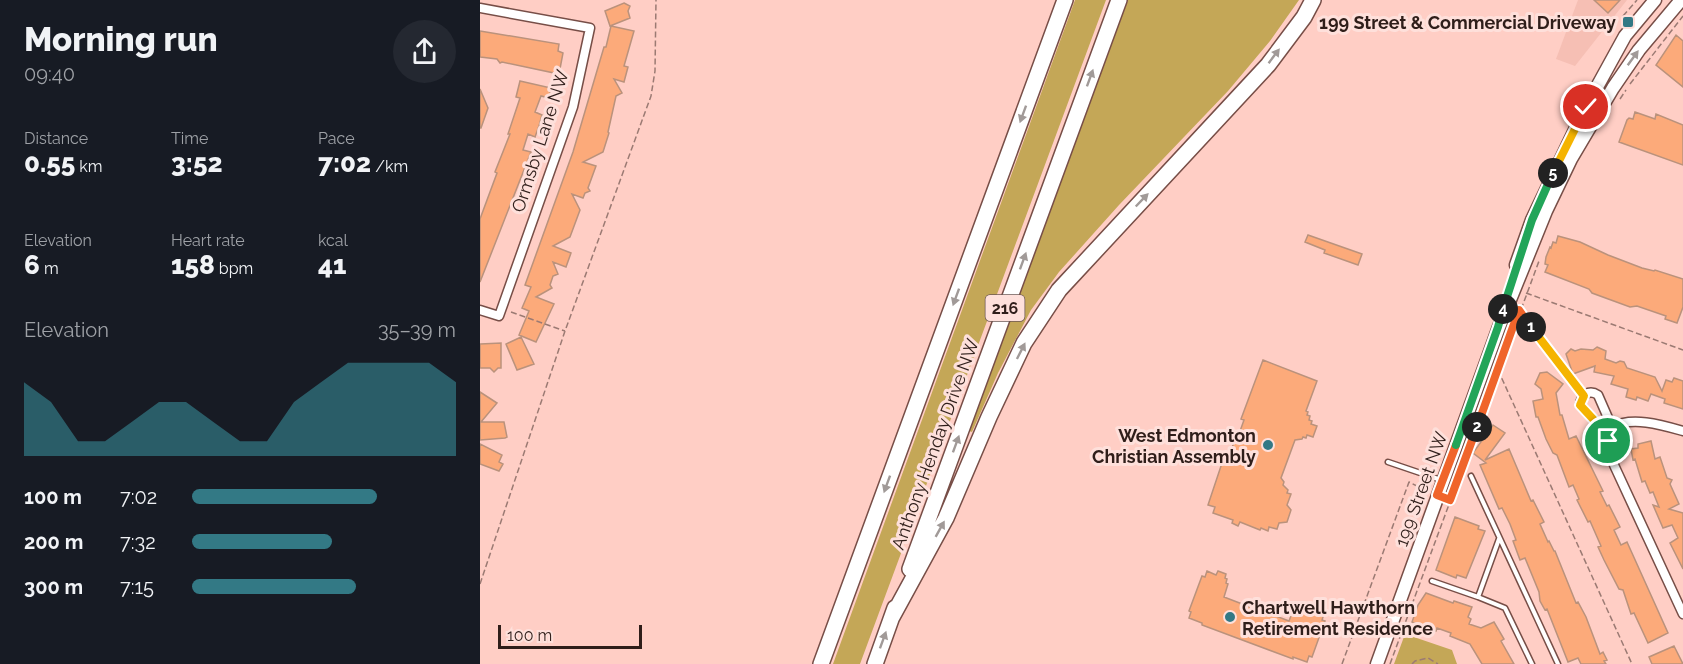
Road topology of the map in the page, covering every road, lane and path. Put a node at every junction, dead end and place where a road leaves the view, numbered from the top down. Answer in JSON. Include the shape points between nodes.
{"nodes":[{"id":1,"x":656,"y":0,"type":"edge"},
{"id":2,"x":1065,"y":0,"type":"edge"},
{"id":3,"x":1119,"y":0,"type":"edge"},
{"id":4,"x":1313,"y":0,"type":"edge"},
{"id":5,"x":1637,"y":0,"type":"edge"},
{"id":6,"x":1655,"y":0,"type":"edge"},
{"id":7,"x":1681,"y":0,"type":"edge"},
{"id":8,"x":480,"y":8,"type":"edge"},
{"id":9,"x":1623,"y":16,"type":"dead end"},
{"id":10,"x":1683,"y":16,"type":"edge"},
{"id":11,"x":1615,"y":106,"type":"dead end"},
{"id":12,"x":1542,"y":252,"type":"dead end"},
{"id":13,"x":1526,"y":293,"type":"junction"},
{"id":14,"x":501,"y":308,"type":"junction"},
{"id":15,"x":480,"y":310,"type":"edge"},
{"id":16,"x":1519,"y":310,"type":"junction"},
{"id":17,"x":1498,"y":327,"type":"junction"},
{"id":18,"x":565,"y":331,"type":"junction"},
{"id":19,"x":1683,"y":350,"type":"edge"},
{"id":20,"x":1498,"y":370,"type":"junction"},
{"id":21,"x":1584,"y":396,"type":"junction"},
{"id":22,"x":1610,"y":431,"type":"junction"},
{"id":23,"x":1683,"y":431,"type":"edge"},
{"id":24,"x":1388,"y":462,"type":"dead end"},
{"id":25,"x":1471,"y":476,"type":"dead end"},
{"id":26,"x":1443,"y":480,"type":"junction"},
{"id":27,"x":1437,"y":495,"type":"junction"},
{"id":28,"x":1450,"y":500,"type":"junction"},
{"id":29,"x":1500,"y":539,"type":"junction"},
{"id":30,"x":1432,"y":581,"type":"dead end"},
{"id":31,"x":480,"y":584,"type":"edge"},
{"id":32,"x":1478,"y":597,"type":"junction"},
{"id":33,"x":1683,"y":614,"type":"edge"},
{"id":34,"x":892,"y":617,"type":"junction"},
{"id":35,"x":821,"y":664,"type":"edge"},
{"id":36,"x":875,"y":664,"type":"edge"},
{"id":37,"x":1342,"y":664,"type":"edge"},
{"id":38,"x":1377,"y":664,"type":"edge"},
{"id":39,"x":1390,"y":664,"type":"edge"},
{"id":40,"x":1412,"y":664,"type":"edge"},
{"id":41,"x":1438,"y":664,"type":"edge"},
{"id":42,"x":1532,"y":664,"type":"edge"},
{"id":43,"x":1558,"y":664,"type":"edge"},
{"id":44,"x":1632,"y":664,"type":"edge"}],
"edges":[{"from":1,"to":18,"type":"path","via":[[651,96]]},
{"from":2,"to":35,"type":"highway","name":"Anthony Henday Drive NW","one_way":true},
{"from":34,"to":3,"type":"highway","name":"Anthony Henday Drive NW","number":"216","one_way":true},
{"from":34,"to":4,"type":"highway","one_way":true,"via":[[946,518],[1024,344],[1059,290],[1268,65]]},
{"from":5,"to":9,"type":"path"},
{"from":6,"to":17,"type":"main road","name":"199 Street NW","via":[[1618,48],[1562,154],[1532,220]]},
{"from":17,"to":7,"type":"main road","name":"199 Street NW","one_way":true,"via":[[1571,159],[1625,70]]},
{"from":8,"to":14,"type":"street","name":"Ormsby Lane NW","via":[[590,28],[573,107]]},
{"from":10,"to":11,"type":"path"},
{"from":12,"to":13,"type":"path"},
{"from":13,"to":16,"type":"path"},
{"from":13,"to":19,"type":"path"},
{"from":14,"to":15,"type":"street","via":[[498,316]]},
{"from":14,"to":18,"type":"path"},
{"from":16,"to":20,"type":"path"},
{"from":16,"to":21,"type":"path"},
{"from":17,"to":26,"type":"main road","name":"199 Street NW"},
{"from":18,"to":31,"type":"path"},
{"from":20,"to":28,"type":"path"},
{"from":20,"to":44,"type":"path"},
{"from":21,"to":22,"type":"street","via":[[1580,402],[1582,409]]},
{"from":21,"to":22,"type":"street","via":[[1592,392],[1598,395]]},
{"from":22,"to":23,"type":"street","via":[[1623,423],[1646,423]]},
{"from":22,"to":33,"type":"street","via":[[1614,465]]},
{"from":24,"to":26,"type":"lane"},
{"from":25,"to":29,"type":"lane"},
{"from":26,"to":27,"type":"main road","name":"199 Street NW"},
{"from":27,"to":28,"type":"path"},
{"from":27,"to":37,"type":"path","via":[[1408,482]]},
{"from":27,"to":38,"type":"main road","name":"199 Street NW"},
{"from":28,"to":39,"type":"path"},
{"from":29,"to":32,"type":"lane"},
{"from":29,"to":43,"type":"lane"},
{"from":30,"to":32,"type":"lane"},
{"from":32,"to":42,"type":"lane","via":[[1508,612]]},
{"from":36,"to":34,"type":"highway","name":"Anthony Henday Drive NW","number":"216","one_way":true},
{"from":40,"to":41,"type":"path","via":[[1428,658]]}]}
